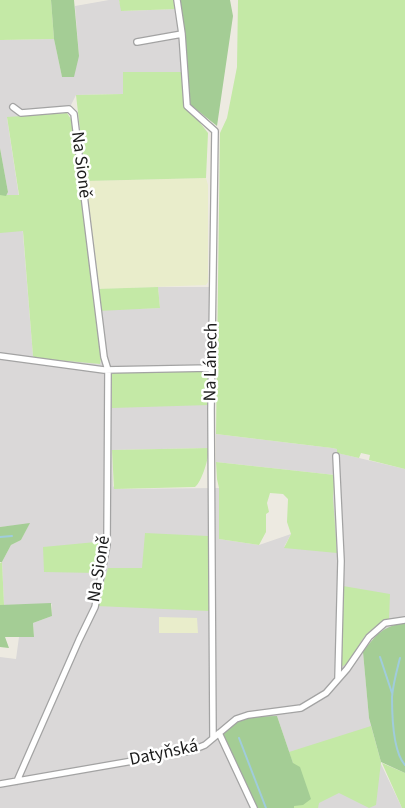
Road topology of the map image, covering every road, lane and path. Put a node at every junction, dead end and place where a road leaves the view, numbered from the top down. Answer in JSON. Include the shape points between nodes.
{"nodes":[{"id":1,"x":177,"y":0,"type":"edge"},
{"id":2,"x":182,"y":34,"type":"junction"},
{"id":3,"x":137,"y":42,"type":"dead end"},
{"id":4,"x":13,"y":107,"type":"dead end"},
{"id":5,"x":0,"y":356,"type":"edge"},
{"id":6,"x":211,"y":368,"type":"junction"},
{"id":7,"x":108,"y":370,"type":"junction"},
{"id":8,"x":336,"y":456,"type":"dead end"},
{"id":9,"x":405,"y":620,"type":"edge"},
{"id":10,"x":338,"y":679,"type":"junction"},
{"id":11,"x":219,"y":733,"type":"junction"},
{"id":12,"x":213,"y":738,"type":"junction"},
{"id":13,"x":17,"y":781,"type":"junction"},
{"id":14,"x":0,"y":784,"type":"edge"},
{"id":15,"x":254,"y":808,"type":"edge"}],
"edges":[{"from":1,"to":2,"type":"street","name":"Na Lánech"},
{"from":2,"to":3,"type":"street"},
{"from":2,"to":6,"type":"street","name":"Na Lánech","via":[[188,106],[215,131]]},
{"from":4,"to":7,"type":"street","name":"Na Sioně","via":[[21,113],[69,108],[74,114]]},
{"from":5,"to":7,"type":"street"},
{"from":6,"to":7,"type":"street"},
{"from":6,"to":12,"type":"street","name":"Na Lánech"},
{"from":7,"to":13,"type":"street","name":"Na Sioně","via":[[107,545],[95,607]]},
{"from":8,"to":10,"type":"street","via":[[340,561]]},
{"from":9,"to":10,"type":"street","name":"Datyňská","via":[[385,623],[369,637]]},
{"from":10,"to":11,"type":"street","name":"Datyňská","via":[[326,692],[301,708],[248,715],[236,719]]},
{"from":11,"to":12,"type":"street","name":"Datyňská"},
{"from":11,"to":15,"type":"street"},
{"from":12,"to":13,"type":"street","name":"Datyňská","via":[[190,751]]},
{"from":13,"to":14,"type":"street","name":"Datyňská"}]}
